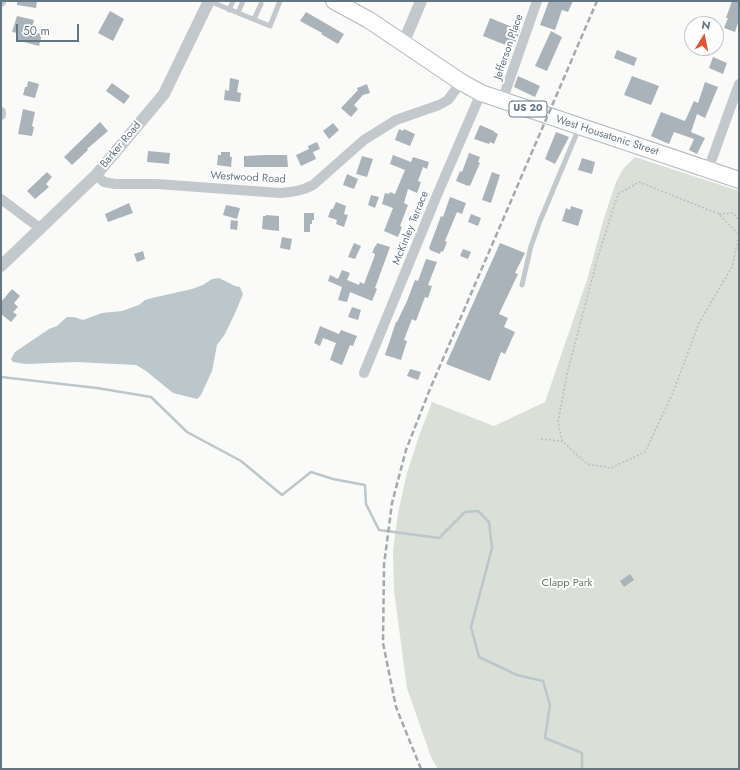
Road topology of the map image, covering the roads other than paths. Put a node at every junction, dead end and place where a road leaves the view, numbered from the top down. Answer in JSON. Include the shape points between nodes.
{"nodes":[{"id":1,"x":209,"y":1,"type":"edge"},
{"id":2,"x":233,"y":1,"type":"edge"},
{"id":3,"x":243,"y":1,"type":"edge"},
{"id":4,"x":280,"y":1,"type":"edge"},
{"id":5,"x":334,"y":1,"type":"edge"},
{"id":6,"x":421,"y":1,"type":"edge"},
{"id":7,"x":538,"y":1,"type":"edge"},
{"id":8,"x":260,"y":4,"type":"dead end"},
{"id":9,"x":229,"y":10,"type":"junction"},
{"id":10,"x":238,"y":13,"type":"junction"},
{"id":11,"x":254,"y":20,"type":"junction"},
{"id":12,"x":403,"y":44,"type":"junction"},
{"id":13,"x":461,"y":82,"type":"junction"},
{"id":14,"x":739,"y":84,"type":"edge"},
{"id":15,"x":481,"y":93,"type":"junction"},
{"id":16,"x":502,"y":101,"type":"junction"},
{"id":17,"x":1,"y":112,"type":"edge"},
{"id":18,"x":1,"y":115,"type":"edge"},
{"id":19,"x":579,"y":126,"type":"junction"},
{"id":20,"x":708,"y":170,"type":"junction"},
{"id":21,"x":96,"y":175,"type":"junction"},
{"id":22,"x":739,"y":180,"type":"edge"},
{"id":23,"x":1,"y":199,"type":"edge"},
{"id":24,"x":41,"y":229,"type":"junction"},
{"id":25,"x":1,"y":266,"type":"edge"},
{"id":26,"x":522,"y":285,"type":"dead end"},
{"id":27,"x":364,"y":373,"type":"dead end"}],
"edges":[{"from":1,"to":9,"type":"lane"},
{"from":1,"to":21,"type":"street","name":"Barker Road","via":[[164,94]]},
{"from":2,"to":9,"type":"lane"},
{"from":3,"to":10,"type":"lane"},
{"from":4,"to":11,"type":"lane","via":[[270,26]]},
{"from":5,"to":12,"type":"highway","name":"West Housatonic Street","number":"US 20","via":[[369,20]]},
{"from":6,"to":12,"type":"street"},
{"from":7,"to":16,"type":"street","name":"Jefferson Place"},
{"from":8,"to":11,"type":"lane"},
{"from":9,"to":10,"type":"lane"},
{"from":10,"to":11,"type":"lane"},
{"from":12,"to":13,"type":"highway","name":"West Housatonic Street","number":"US 20"},
{"from":13,"to":15,"type":"highway","name":"West Housatonic Street","number":"US 20"},
{"from":13,"to":21,"type":"street","name":"Westwood Road","via":[[448,100],[381,128],[304,190],[280,193],[157,184],[115,184],[104,182]]},
{"from":14,"to":20,"type":"street"},
{"from":15,"to":16,"type":"highway","name":"West Housatonic Street","number":"US 20"},
{"from":15,"to":27,"type":"street","name":"McKinley Terrace"},
{"from":16,"to":19,"type":"highway","name":"West Housatonic Street","number":"US 20"},
{"from":17,"to":18,"type":"street"},
{"from":19,"to":20,"type":"highway","name":"West Housatonic Street","number":"US 20"},
{"from":19,"to":26,"type":"lane","via":[[531,246]]},
{"from":20,"to":22,"type":"highway","name":"West Housatonic Street","number":"US 20"},
{"from":21,"to":24,"type":"street","name":"Barker Road"},
{"from":23,"to":24,"type":"street"},
{"from":24,"to":25,"type":"street","name":"Barker Road"}]}
